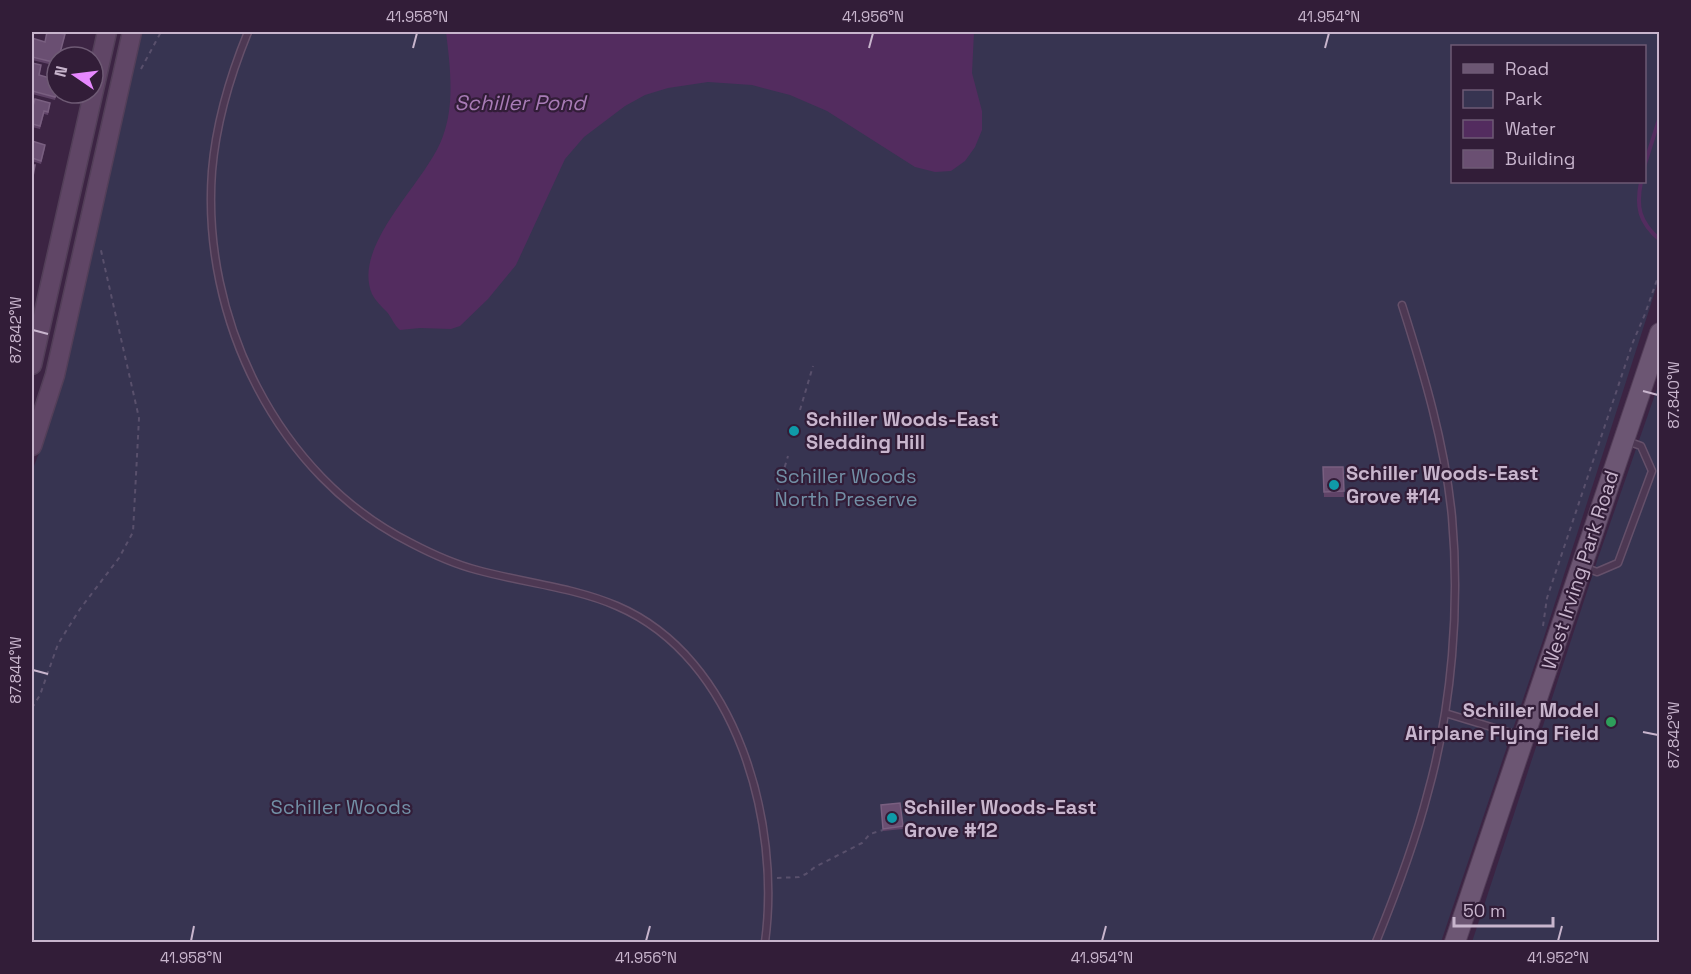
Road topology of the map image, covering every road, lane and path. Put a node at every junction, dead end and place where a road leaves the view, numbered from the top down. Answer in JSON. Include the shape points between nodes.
{"nodes":[{"id":1,"x":107,"y":32,"type":"edge"},
{"id":2,"x":132,"y":32,"type":"edge"},
{"id":3,"x":161,"y":32,"type":"edge"},
{"id":4,"x":248,"y":32,"type":"edge"},
{"id":5,"x":136,"y":76,"type":"dead end"},
{"id":6,"x":99,"y":242,"type":"dead end"},
{"id":7,"x":1659,"y":271,"type":"edge"},
{"id":8,"x":1402,"y":304,"type":"dead end"},
{"id":9,"x":1659,"y":333,"type":"edge"},
{"id":10,"x":32,"y":365,"type":"edge"},
{"id":11,"x":813,"y":366,"type":"dead end"},
{"id":12,"x":800,"y":410,"type":"dead end"},
{"id":13,"x":1624,"y":439,"type":"junction"},
{"id":14,"x":32,"y":446,"type":"edge"},
{"id":15,"x":788,"y":456,"type":"dead end"},
{"id":16,"x":777,"y":493,"type":"dead end"},
{"id":17,"x":1581,"y":566,"type":"junction"},
{"id":18,"x":1542,"y":630,"type":"dead end"},
{"id":19,"x":32,"y":708,"type":"edge"},
{"id":20,"x":1445,"y":713,"type":"junction"},
{"id":21,"x":1524,"y":738,"type":"junction"},
{"id":22,"x":883,"y":830,"type":"edge"},
{"id":23,"x":768,"y":878,"type":"junction"},
{"id":24,"x":765,"y":942,"type":"edge"},
{"id":25,"x":1376,"y":942,"type":"edge"},
{"id":26,"x":1455,"y":942,"type":"edge"}],
"edges":[{"from":1,"to":10,"type":"main road"},
{"from":2,"to":14,"type":"main road","via":[[55,375]]},
{"from":3,"to":5,"type":"path"},
{"from":4,"to":23,"type":"lane","via":[[229,84],[216,141],[213,228],[221,287],[233,330],[268,407],[327,483],[391,532],[474,570],[568,590],[619,606],[669,639],[707,682],[740,744],[757,795]]},
{"from":6,"to":19,"type":"path","via":[[139,418],[133,532],[58,644]]},
{"from":7,"to":18,"type":"path","via":[[1550,590]]},
{"from":8,"to":20,"type":"lane","via":[[1432,408],[1452,515],[1453,611]]},
{"from":9,"to":13,"type":"main road","name":"West Irving Park Road"},
{"from":11,"to":12,"type":"path"},
{"from":13,"to":17,"type":"main road","name":"West Irving Park Road"},
{"from":13,"to":17,"type":"lane","via":[[1641,446],[1652,471],[1618,563],[1597,572]]},
{"from":15,"to":16,"type":"path"},
{"from":17,"to":21,"type":"main road","name":"West Irving Park Road"},
{"from":20,"to":21,"type":"lane"},
{"from":20,"to":25,"type":"lane","via":[[1426,800]]},
{"from":21,"to":26,"type":"main road","name":"West Irving Park Road"},
{"from":22,"to":23,"type":"path","via":[[799,877]]},
{"from":23,"to":24,"type":"lane"}]}
